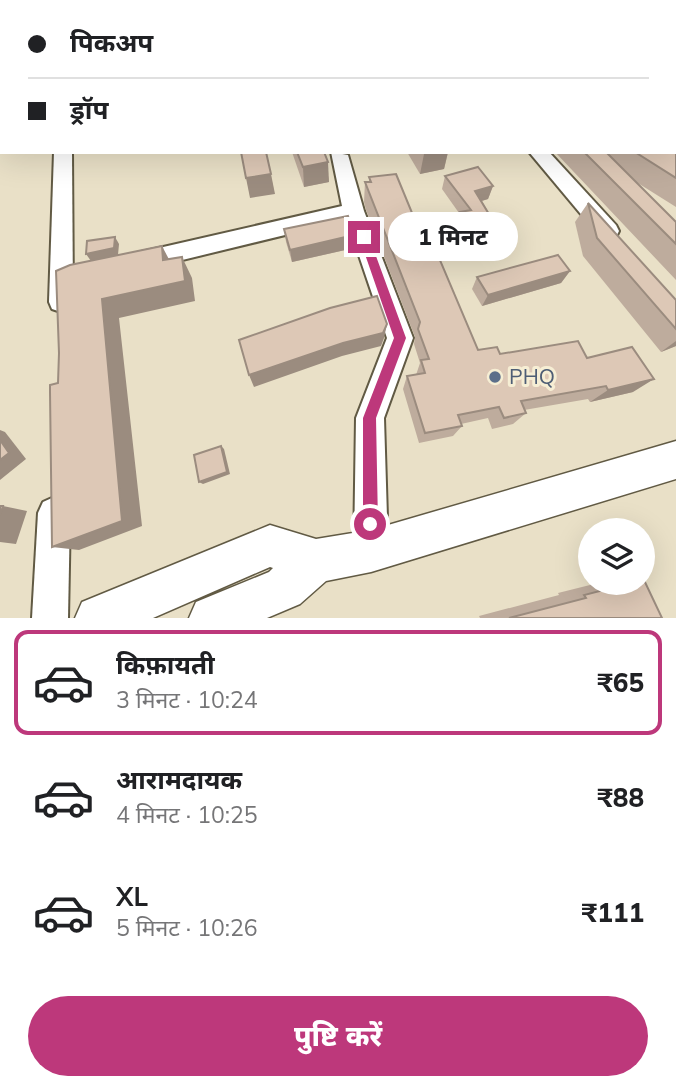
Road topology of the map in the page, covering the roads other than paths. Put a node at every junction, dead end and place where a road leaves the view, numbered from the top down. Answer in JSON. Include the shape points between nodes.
{"nodes":[{"id":1,"x":66,"y":154,"type":"edge"},
{"id":2,"x":540,"y":154,"type":"edge"},
{"id":3,"x":339,"y":155,"type":"dead end"},
{"id":4,"x":354,"y":211,"type":"junction"},
{"id":5,"x":621,"y":246,"type":"edge"},
{"id":6,"x":115,"y":267,"type":"edge"},
{"id":7,"x":88,"y":274,"type":"edge"},
{"id":8,"x":62,"y":280,"type":"junction"},
{"id":9,"x":60,"y":334,"type":"edge"},
{"id":10,"x":676,"y":460,"type":"edge"},
{"id":11,"x":55,"y":482,"type":"edge"},
{"id":12,"x":370,"y":551,"type":"junction"},
{"id":13,"x":316,"y":561,"type":"junction"},
{"id":14,"x":50,"y":618,"type":"edge"},
{"id":15,"x":98,"y":618,"type":"edge"},
{"id":16,"x":212,"y":618,"type":"edge"}],
"edges":[{"from":1,"to":8,"type":"street"},
{"from":2,"to":5,"type":"street"},
{"from":3,"to":4,"type":"street"},
{"from":4,"to":6,"type":"street"},
{"from":4,"to":12,"type":"street","via":[[400,338],[370,418]]},
{"from":7,"to":8,"type":"street"},
{"from":8,"to":9,"type":"street"},
{"from":10,"to":12,"type":"main road"},
{"from":11,"to":14,"type":"street"},
{"from":12,"to":13,"type":"main road"},
{"from":13,"to":15,"type":"main road","via":[[270,546]]},
{"from":13,"to":16,"type":"main road","via":[[284,588]]}]}
